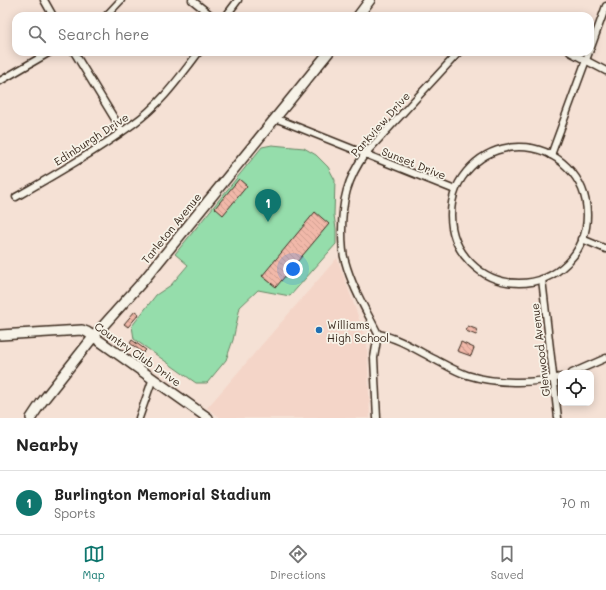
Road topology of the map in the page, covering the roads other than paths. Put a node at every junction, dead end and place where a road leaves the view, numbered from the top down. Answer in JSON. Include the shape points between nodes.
{"nodes":[{"id":1,"x":44,"y":0,"type":"edge"},
{"id":2,"x":121,"y":0,"type":"edge"},
{"id":3,"x":192,"y":0,"type":"edge"},
{"id":4,"x":238,"y":0,"type":"edge"},
{"id":5,"x":370,"y":0,"type":"edge"},
{"id":6,"x":606,"y":6,"type":"edge"},
{"id":7,"x":51,"y":12,"type":"edge"},
{"id":8,"x":110,"y":12,"type":"edge"},
{"id":9,"x":207,"y":12,"type":"edge"},
{"id":10,"x":229,"y":12,"type":"edge"},
{"id":11,"x":361,"y":12,"type":"edge"},
{"id":12,"x":594,"y":40,"type":"edge"},
{"id":13,"x":43,"y":56,"type":"edge"},
{"id":14,"x":76,"y":56,"type":"edge"},
{"id":15,"x":196,"y":56,"type":"edge"},
{"id":16,"x":326,"y":56,"type":"edge"},
{"id":17,"x":455,"y":56,"type":"edge"},
{"id":18,"x":578,"y":56,"type":"edge"},
{"id":19,"x":588,"y":56,"type":"edge"},
{"id":20,"x":586,"y":60,"type":"junction"},
{"id":21,"x":606,"y":71,"type":"edge"},
{"id":22,"x":0,"y":81,"type":"edge"},
{"id":23,"x":275,"y":118,"type":"junction"},
{"id":24,"x":122,"y":131,"type":"junction"},
{"id":25,"x":365,"y":154,"type":"junction"},
{"id":26,"x":551,"y":155,"type":"junction"},
{"id":27,"x":455,"y":190,"type":"junction"},
{"id":28,"x":16,"y":196,"type":"dead end"},
{"id":29,"x":582,"y":239,"type":"junction"},
{"id":30,"x":606,"y":249,"type":"edge"},
{"id":31,"x":542,"y":279,"type":"junction"},
{"id":32,"x":378,"y":334,"type":"junction"},
{"id":33,"x":0,"y":335,"type":"edge"},
{"id":34,"x":94,"y":336,"type":"junction"},
{"id":35,"x":606,"y":358,"type":"edge"},
{"id":36,"x":579,"y":370,"type":"edge"},
{"id":37,"x":558,"y":377,"type":"edge"},
{"id":38,"x":153,"y":378,"type":"junction"},
{"id":39,"x":553,"y":379,"type":"junction"},
{"id":40,"x":31,"y":418,"type":"edge"},
{"id":41,"x":139,"y":418,"type":"edge"},
{"id":42,"x":208,"y":418,"type":"edge"},
{"id":43,"x":377,"y":418,"type":"edge"},
{"id":44,"x":558,"y":418,"type":"edge"}],
"edges":[{"from":1,"to":7,"type":"street"},
{"from":2,"to":8,"type":"street"},
{"from":3,"to":9,"type":"street"},
{"from":4,"to":10,"type":"street"},
{"from":5,"to":11,"type":"street"},
{"from":6,"to":12,"type":"street"},
{"from":13,"to":22,"type":"street"},
{"from":14,"to":24,"type":"street"},
{"from":15,"to":24,"type":"street","name":"Edinburgh Drive","via":[[166,94],[134,124]]},
{"from":16,"to":23,"type":"street","name":"Tarleton Avenue"},
{"from":17,"to":25,"type":"street","name":"Parkview Drive"},
{"from":18,"to":20,"type":"street"},
{"from":19,"to":20,"type":"street"},
{"from":20,"to":21,"type":"street"},
{"from":20,"to":26,"type":"street"},
{"from":23,"to":25,"type":"street","name":"Sunset Drive"},
{"from":23,"to":34,"type":"street","name":"Tarleton Avenue","via":[[144,280]]},
{"from":24,"to":28,"type":"street","name":"Edinburgh Drive","via":[[112,140]]},
{"from":25,"to":27,"type":"street","name":"Sunset Drive"},
{"from":25,"to":32,"type":"street","name":"Parkview Drive","via":[[356,167],[344,197],[342,245],[352,282]]},
{"from":26,"to":27,"type":"street","via":[[518,147],[495,151],[475,162]]},
{"from":26,"to":29,"type":"street","via":[[568,169],[578,182],[584,197],[587,218]]},
{"from":27,"to":31,"type":"street","via":[[452,229],[459,247],[471,263],[488,276],[499,280],[520,283]]},
{"from":29,"to":30,"type":"street"},
{"from":29,"to":31,"type":"street","via":[[566,264]]},
{"from":31,"to":39,"type":"street","name":"Glenwood Avenue"},
{"from":32,"to":39,"type":"street","via":[[404,343],[467,375],[514,382]]},
{"from":32,"to":43,"type":"street","via":[[374,358]]},
{"from":33,"to":34,"type":"street","name":"Country Club Drive","via":[[82,330]]},
{"from":34,"to":38,"type":"street","name":"Country Club Drive"},
{"from":34,"to":40,"type":"street","name":"Tarleton Avenue"},
{"from":35,"to":36,"type":"street"},
{"from":37,"to":39,"type":"street"},
{"from":38,"to":41,"type":"street"},
{"from":38,"to":42,"type":"street","name":"Country Club Drive"},
{"from":39,"to":44,"type":"street","name":"Glenwood Avenue"}]}
